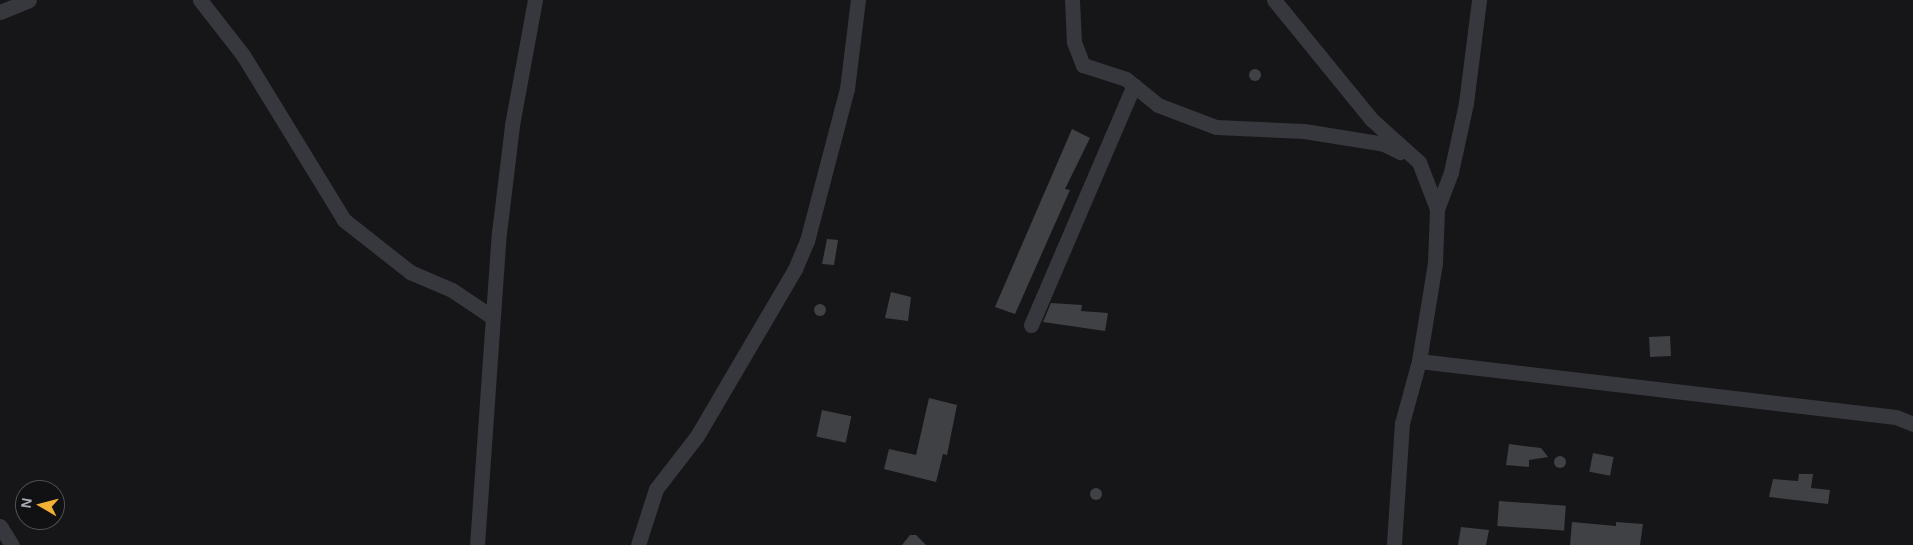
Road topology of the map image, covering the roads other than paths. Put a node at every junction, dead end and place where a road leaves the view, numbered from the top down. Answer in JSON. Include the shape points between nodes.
{"nodes":[{"id":1,"x":29,"y":0,"type":"edge"},
{"id":2,"x":200,"y":0,"type":"edge"},
{"id":3,"x":534,"y":0,"type":"edge"},
{"id":4,"x":858,"y":0,"type":"edge"},
{"id":5,"x":1072,"y":0,"type":"edge"},
{"id":6,"x":1479,"y":0,"type":"edge"},
{"id":7,"x":1278,"y":2,"type":"edge"},
{"id":8,"x":0,"y":12,"type":"edge"},
{"id":9,"x":1134,"y":85,"type":"junction"},
{"id":10,"x":1419,"y":162,"type":"junction"},
{"id":11,"x":1437,"y":209,"type":"junction"},
{"id":12,"x":492,"y":317,"type":"junction"},
{"id":13,"x":1031,"y":325,"type":"dead end"},
{"id":14,"x":1419,"y":361,"type":"junction"},
{"id":15,"x":1913,"y":424,"type":"edge"},
{"id":16,"x":0,"y":526,"type":"edge"},
{"id":17,"x":12,"y":545,"type":"edge"},
{"id":18,"x":477,"y":545,"type":"edge"},
{"id":19,"x":638,"y":545,"type":"edge"},
{"id":20,"x":1394,"y":545,"type":"edge"}],
"edges":[{"from":1,"to":8,"type":"street"},
{"from":2,"to":12,"type":"street","via":[[243,55],[344,220],[410,272],[452,290]]},
{"from":3,"to":12,"type":"street","via":[[512,125]]},
{"from":4,"to":19,"type":"street","via":[[847,89],[807,241],[795,269],[697,436],[656,489]]},
{"from":5,"to":9,"type":"street","via":[[1074,42],[1083,65],[1126,79]]},
{"from":6,"to":11,"type":"street","via":[[1466,103],[1451,172]]},
{"from":7,"to":10,"type":"street","via":[[1371,119]]},
{"from":9,"to":10,"type":"street","via":[[1158,105],[1216,127],[1304,131],[1384,144]]},
{"from":9,"to":13,"type":"street"},
{"from":10,"to":11,"type":"street"},
{"from":11,"to":14,"type":"street","via":[[1434,263]]},
{"from":12,"to":18,"type":"street"},
{"from":14,"to":15,"type":"street","via":[[1896,417]]},
{"from":14,"to":20,"type":"street","via":[[1402,423]]},
{"from":16,"to":17,"type":"street"}]}
